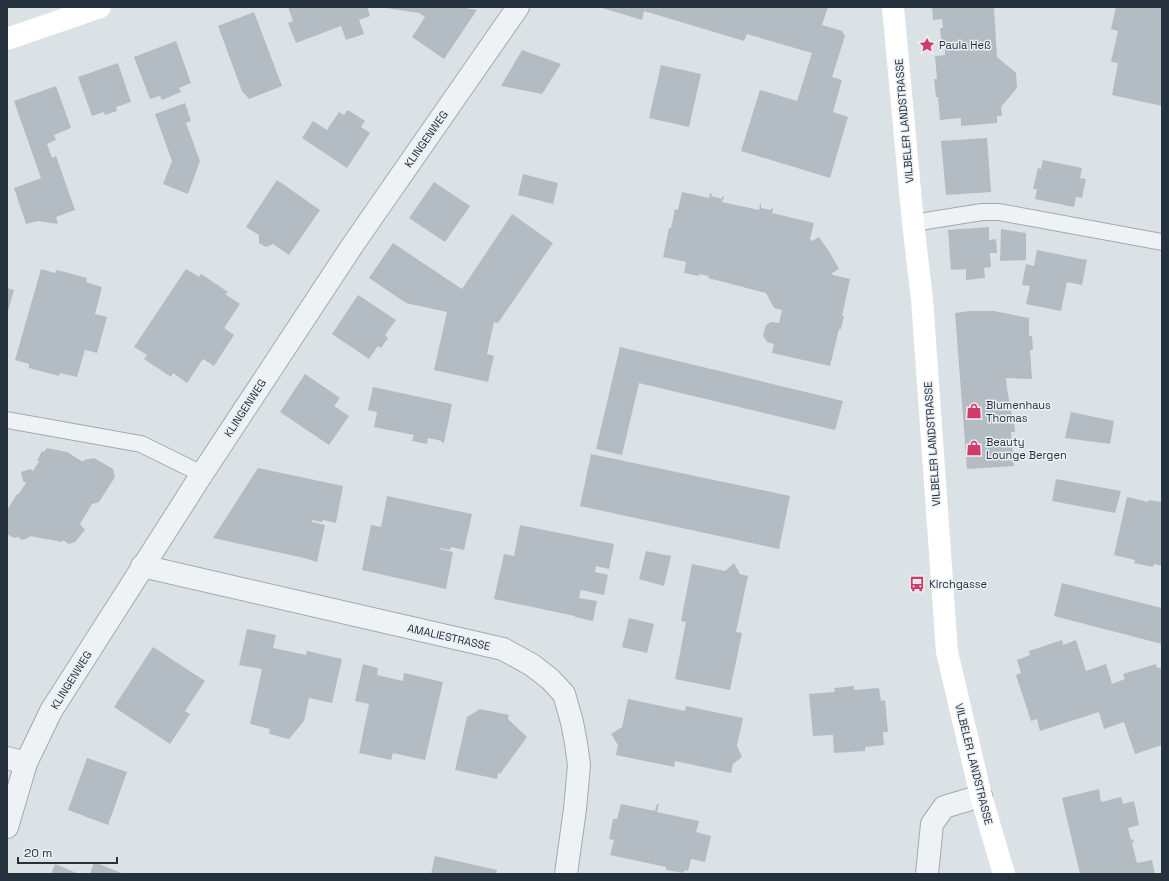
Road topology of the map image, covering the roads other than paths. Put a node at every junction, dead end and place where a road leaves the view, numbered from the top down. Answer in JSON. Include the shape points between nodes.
{"nodes":[{"id":1,"x":100,"y":7,"type":"edge"},
{"id":2,"x":518,"y":7,"type":"edge"},
{"id":3,"x":894,"y":7,"type":"edge"},
{"id":4,"x":7,"y":39,"type":"edge"},
{"id":5,"x":913,"y":223,"type":"junction"},
{"id":6,"x":1162,"y":242,"type":"edge"},
{"id":7,"x":7,"y":420,"type":"edge"},
{"id":8,"x":202,"y":474,"type":"junction"},
{"id":9,"x":142,"y":566,"type":"junction"},
{"id":10,"x":17,"y":760,"type":"edge"},
{"id":11,"x":981,"y":796,"type":"junction"},
{"id":12,"x":7,"y":827,"type":"edge"},
{"id":13,"x":566,"y":874,"type":"edge"},
{"id":14,"x":927,"y":874,"type":"edge"},
{"id":15,"x":1004,"y":874,"type":"edge"}],
"edges":[{"from":1,"to":4,"type":"main road"},
{"from":2,"to":8,"type":"street","name":"KLINGENWEG","via":[[352,246]]},
{"from":3,"to":5,"type":"main road","name":"VILBELER LANDSTRASSE"},
{"from":5,"to":6,"type":"lane","via":[[982,212],[999,212]]},
{"from":5,"to":11,"type":"main road","name":"VILBELER LANDSTRASSE","via":[[922,299],[947,652]]},
{"from":7,"to":8,"type":"lane","via":[[141,444]]},
{"from":8,"to":9,"type":"street","name":"KLINGENWEG"},
{"from":9,"to":10,"type":"street","name":"KLINGENWEG","via":[[51,711]]},
{"from":9,"to":13,"type":"street","name":"AMALIESTRASSE","via":[[503,649],[550,678],[564,694],[579,765]]},
{"from":10,"to":12,"type":"street","name":"KLINGENWEG"},
{"from":11,"to":14,"type":"street","via":[[944,807],[932,824]]},
{"from":11,"to":15,"type":"main road","name":"VILBELER LANDSTRASSE"}]}
